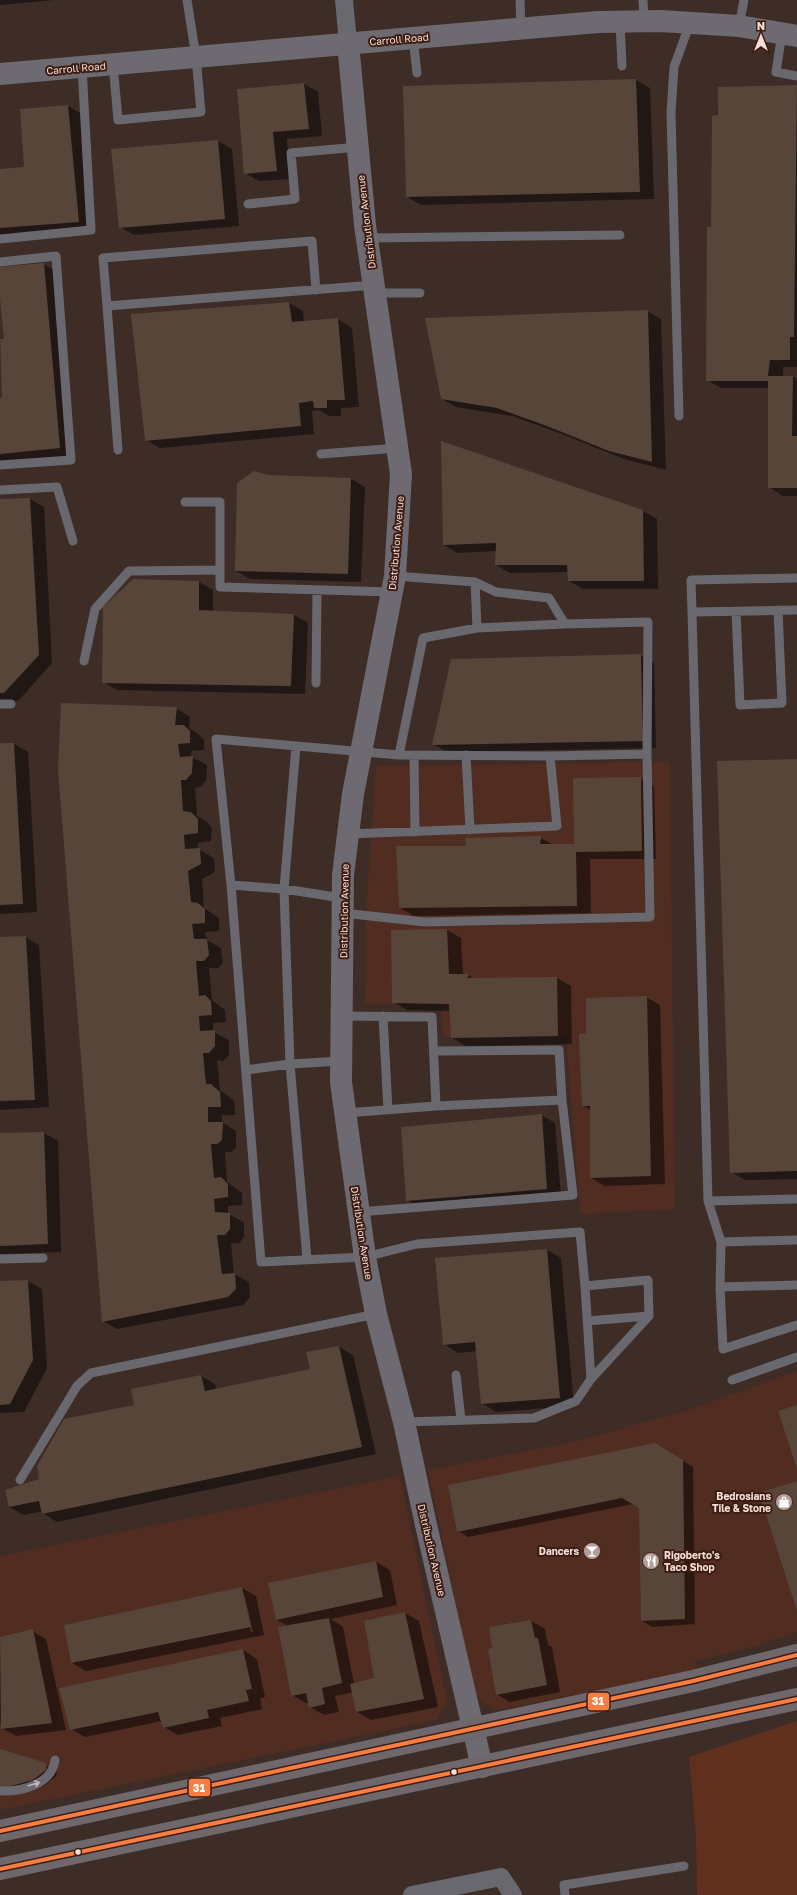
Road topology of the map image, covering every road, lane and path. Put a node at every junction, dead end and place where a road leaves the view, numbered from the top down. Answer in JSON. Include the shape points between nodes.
{"nodes":[{"id":1,"x":187,"y":0,"type":"edge"},
{"id":2,"x":344,"y":0,"type":"edge"},
{"id":3,"x":520,"y":0,"type":"edge"},
{"id":4,"x":643,"y":0,"type":"edge"},
{"id":5,"x":744,"y":0,"type":"edge"},
{"id":6,"x":620,"y":22,"type":"junction"},
{"id":7,"x":644,"y":22,"type":"junction"},
{"id":8,"x":690,"y":23,"type":"junction"},
{"id":9,"x":739,"y":26,"type":"junction"},
{"id":10,"x":522,"y":28,"type":"junction"},
{"id":11,"x":789,"y":34,"type":"edge"},
{"id":12,"x":413,"y":38,"type":"junction"},
{"id":13,"x":348,"y":43,"type":"junction"},
{"id":14,"x":196,"y":57,"type":"junction"},
{"id":15,"x":113,"y":64,"type":"junction"},
{"id":16,"x":622,"y":66,"type":"dead end"},
{"id":17,"x":82,"y":67,"type":"junction"},
{"id":18,"x":417,"y":73,"type":"dead end"},
{"id":19,"x":0,"y":74,"type":"edge"},
{"id":20,"x":797,"y":76,"type":"edge"},
{"id":21,"x":358,"y":147,"type":"junction"},
{"id":22,"x":248,"y":204,"type":"dead end"},
{"id":23,"x":620,"y":235,"type":"dead end"},
{"id":24,"x":367,"y":238,"type":"junction"},
{"id":25,"x":0,"y":239,"type":"edge"},
{"id":26,"x":0,"y":262,"type":"edge"},
{"id":27,"x":374,"y":289,"type":"junction"},
{"id":28,"x":316,"y":290,"type":"junction"},
{"id":29,"x":420,"y":292,"type":"dead end"},
{"id":30,"x":106,"y":306,"type":"junction"},
{"id":31,"x":678,"y":416,"type":"dead end"},
{"id":32,"x":398,"y":448,"type":"junction"},
{"id":33,"x":118,"y":450,"type":"dead end"},
{"id":34,"x":321,"y":454,"type":"dead end"},
{"id":35,"x":0,"y":465,"type":"edge"},
{"id":36,"x":0,"y":490,"type":"edge"},
{"id":37,"x":185,"y":502,"type":"dead end"},
{"id":38,"x":73,"y":541,"type":"dead end"},
{"id":39,"x":220,"y":570,"type":"junction"},
{"id":40,"x":797,"y":578,"type":"edge"},
{"id":41,"x":475,"y":582,"type":"junction"},
{"id":42,"x":393,"y":584,"type":"junction"},
{"id":43,"x":317,"y":590,"type":"junction"},
{"id":44,"x":778,"y":610,"type":"junction"},
{"id":45,"x":797,"y":610,"type":"edge"},
{"id":46,"x":736,"y":611,"type":"junction"},
{"id":47,"x":692,"y":612,"type":"junction"},
{"id":48,"x":565,"y":624,"type":"junction"},
{"id":49,"x":477,"y":628,"type":"junction"},
{"id":50,"x":84,"y":662,"type":"dead end"},
{"id":51,"x":316,"y":683,"type":"dead end"},
{"id":52,"x":0,"y":704,"type":"edge"},
{"id":53,"x":11,"y":704,"type":"dead end"},
{"id":54,"x":296,"y":746,"type":"junction"},
{"id":55,"x":361,"y":751,"type":"junction"},
{"id":56,"x":647,"y":754,"type":"junction"},
{"id":57,"x":399,"y":755,"type":"junction"},
{"id":58,"x":414,"y":755,"type":"junction"},
{"id":59,"x":466,"y":755,"type":"junction"},
{"id":60,"x":550,"y":756,"type":"junction"},
{"id":61,"x":470,"y":830,"type":"junction"},
{"id":62,"x":415,"y":832,"type":"junction"},
{"id":63,"x":348,"y":834,"type":"junction"},
{"id":64,"x":231,"y":885,"type":"junction"},
{"id":65,"x":284,"y":889,"type":"junction"},
{"id":66,"x":343,"y":906,"type":"junction"},
{"id":67,"x":342,"y":1016,"type":"junction"},
{"id":68,"x":382,"y":1016,"type":"junction"},
{"id":69,"x":434,"y":1051,"type":"junction"},
{"id":70,"x":342,"y":1061,"type":"junction"},
{"id":71,"x":290,"y":1064,"type":"junction"},
{"id":72,"x":246,"y":1070,"type":"junction"},
{"id":73,"x":562,"y":1100,"type":"junction"},
{"id":74,"x":436,"y":1106,"type":"junction"},
{"id":75,"x":388,"y":1110,"type":"junction"},
{"id":76,"x":346,"y":1113,"type":"junction"},
{"id":77,"x":797,"y":1199,"type":"edge"},
{"id":78,"x":708,"y":1201,"type":"junction"},
{"id":79,"x":358,"y":1212,"type":"junction"},
{"id":80,"x":797,"y":1240,"type":"edge"},
{"id":81,"x":721,"y":1242,"type":"junction"},
{"id":82,"x":365,"y":1257,"type":"junction"},
{"id":83,"x":43,"y":1258,"type":"dead end"},
{"id":84,"x":0,"y":1259,"type":"edge"},
{"id":85,"x":308,"y":1259,"type":"junction"},
{"id":86,"x":797,"y":1285,"type":"edge"},
{"id":87,"x":584,"y":1286,"type":"junction"},
{"id":88,"x":720,"y":1287,"type":"junction"},
{"id":89,"x":376,"y":1314,"type":"junction"},
{"id":90,"x":649,"y":1316,"type":"junction"},
{"id":91,"x":587,"y":1321,"type":"junction"},
{"id":92,"x":797,"y":1325,"type":"edge"},
{"id":93,"x":797,"y":1358,"type":"edge"},
{"id":94,"x":456,"y":1375,"type":"dead end"},
{"id":95,"x":591,"y":1379,"type":"junction"},
{"id":96,"x":732,"y":1380,"type":"dead end"},
{"id":97,"x":461,"y":1420,"type":"junction"},
{"id":98,"x":404,"y":1422,"type":"junction"},
{"id":99,"x":20,"y":1480,"type":"dead end"},
{"id":100,"x":797,"y":1655,"type":"edge"},
{"id":101,"x":797,"y":1699,"type":"edge"},
{"id":102,"x":472,"y":1729,"type":"junction"},
{"id":103,"x":55,"y":1760,"type":"dead end"},
{"id":104,"x":482,"y":1767,"type":"junction"},
{"id":105,"x":0,"y":1791,"type":"edge"},
{"id":106,"x":0,"y":1831,"type":"edge"},
{"id":107,"x":684,"y":1866,"type":"dead end"},
{"id":108,"x":0,"y":1869,"type":"edge"},
{"id":109,"x":412,"y":1895,"type":"edge"},
{"id":110,"x":513,"y":1895,"type":"edge"},
{"id":111,"x":565,"y":1895,"type":"edge"}],
"edges":[{"from":1,"to":14,"type":"lane"},
{"from":2,"to":13,"type":"street","name":"Distribution Avenue"},
{"from":3,"to":10,"type":"lane"},
{"from":4,"to":7,"type":"lane"},
{"from":5,"to":9,"type":"lane"},
{"from":6,"to":7,"type":"street","name":"Carroll Road"},
{"from":6,"to":10,"type":"street","name":"Carroll Road"},
{"from":6,"to":16,"type":"lane"},
{"from":7,"to":8,"type":"street","name":"Carroll Road"},
{"from":8,"to":9,"type":"street","name":"Carroll Road"},
{"from":8,"to":31,"type":"lane","via":[[674,67],[671,113]]},
{"from":9,"to":11,"type":"street","name":"Carroll Road"},
{"from":10,"to":12,"type":"street","name":"Carroll Road"},
{"from":11,"to":20,"type":"lane","via":[[776,72]]},
{"from":12,"to":13,"type":"street","name":"Carroll Road"},
{"from":12,"to":18,"type":"lane"},
{"from":13,"to":14,"type":"street","name":"Carroll Road"},
{"from":13,"to":21,"type":"street","name":"Distribution Avenue"},
{"from":14,"to":15,"type":"street","name":"Carroll Road"},
{"from":14,"to":15,"type":"lane","via":[[201,112],[118,120]]},
{"from":15,"to":17,"type":"street","name":"Carroll Road"},
{"from":17,"to":19,"type":"street","name":"Carroll Road"},
{"from":17,"to":25,"type":"lane","via":[[91,230]]},
{"from":21,"to":22,"type":"lane","via":[[291,153],[296,199]]},
{"from":21,"to":24,"type":"street","name":"Distribution Avenue"},
{"from":23,"to":24,"type":"lane"},
{"from":24,"to":27,"type":"street","name":"Distribution Avenue"},
{"from":26,"to":35,"type":"lane","via":[[56,256],[71,460]]},
{"from":27,"to":28,"type":"lane"},
{"from":27,"to":29,"type":"lane"},
{"from":27,"to":32,"type":"street","name":"Distribution Avenue"},
{"from":28,"to":30,"type":"lane"},
{"from":28,"to":30,"type":"lane","via":[[312,241],[304,241],[103,258]]},
{"from":30,"to":33,"type":"lane"},
{"from":32,"to":34,"type":"lane"},
{"from":32,"to":42,"type":"street","name":"Distribution Avenue","via":[[402,474]]},
{"from":36,"to":38,"type":"lane","via":[[57,487]]},
{"from":37,"to":39,"type":"lane","via":[[220,502]]},
{"from":39,"to":43,"type":"lane","via":[[220,587]]},
{"from":39,"to":50,"type":"lane","via":[[129,571],[95,609]]},
{"from":40,"to":47,"type":"lane","via":[[691,580]]},
{"from":41,"to":42,"type":"lane"},
{"from":41,"to":48,"type":"lane","via":[[496,592],[549,598]]},
{"from":41,"to":49,"type":"lane"},
{"from":42,"to":43,"type":"lane"},
{"from":42,"to":55,"type":"street","name":"Distribution Avenue"},
{"from":43,"to":51,"type":"lane"},
{"from":44,"to":45,"type":"lane"},
{"from":44,"to":46,"type":"lane"},
{"from":44,"to":46,"type":"lane","via":[[782,703],[740,705]]},
{"from":46,"to":47,"type":"lane"},
{"from":47,"to":78,"type":"lane"},
{"from":48,"to":49,"type":"lane"},
{"from":48,"to":56,"type":"lane","via":[[648,622]]},
{"from":49,"to":57,"type":"lane","via":[[423,638]]},
{"from":52,"to":53,"type":"lane"},
{"from":54,"to":55,"type":"lane"},
{"from":54,"to":64,"type":"lane","via":[[216,739]]},
{"from":54,"to":65,"type":"lane"},
{"from":55,"to":57,"type":"lane"},
{"from":55,"to":63,"type":"street","name":"Distribution Avenue"},
{"from":56,"to":60,"type":"lane"},
{"from":56,"to":66,"type":"lane","via":[[650,917],[425,922]]},
{"from":57,"to":58,"type":"lane"},
{"from":58,"to":59,"type":"lane"},
{"from":58,"to":62,"type":"lane"},
{"from":59,"to":60,"type":"lane"},
{"from":59,"to":61,"type":"lane"},
{"from":60,"to":61,"type":"lane","via":[[557,826]]},
{"from":61,"to":62,"type":"lane"},
{"from":62,"to":63,"type":"lane"},
{"from":63,"to":66,"type":"street","name":"Distribution Avenue","via":[[343,875]]},
{"from":64,"to":65,"type":"lane"},
{"from":64,"to":72,"type":"lane"},
{"from":65,"to":66,"type":"lane"},
{"from":65,"to":71,"type":"lane"},
{"from":66,"to":67,"type":"street","name":"Distribution Avenue"},
{"from":67,"to":68,"type":"lane"},
{"from":67,"to":70,"type":"street","name":"Distribution Avenue"},
{"from":68,"to":69,"type":"lane","via":[[432,1017]]},
{"from":68,"to":75,"type":"lane"},
{"from":69,"to":73,"type":"lane","via":[[559,1050]]},
{"from":69,"to":74,"type":"lane"},
{"from":70,"to":71,"type":"lane"},
{"from":70,"to":76,"type":"street","name":"Distribution Avenue"},
{"from":71,"to":72,"type":"lane"},
{"from":71,"to":85,"type":"lane"},
{"from":72,"to":85,"type":"lane","via":[[261,1262]]},
{"from":73,"to":74,"type":"lane"},
{"from":73,"to":79,"type":"lane","via":[[572,1195]]},
{"from":74,"to":75,"type":"lane"},
{"from":75,"to":76,"type":"lane"},
{"from":76,"to":79,"type":"street","name":"Distribution Avenue"},
{"from":77,"to":78,"type":"lane"},
{"from":78,"to":81,"type":"lane"},
{"from":79,"to":82,"type":"street","name":"Distribution Avenue"},
{"from":80,"to":81,"type":"lane"},
{"from":81,"to":88,"type":"lane"},
{"from":82,"to":85,"type":"lane"},
{"from":82,"to":87,"type":"lane","via":[[417,1244],[580,1232]]},
{"from":82,"to":89,"type":"street","name":"Distribution Avenue"},
{"from":83,"to":84,"type":"lane"},
{"from":86,"to":88,"type":"lane"},
{"from":87,"to":90,"type":"lane","via":[[648,1280]]},
{"from":87,"to":91,"type":"lane"},
{"from":88,"to":92,"type":"lane","via":[[724,1349]]},
{"from":89,"to":98,"type":"street","name":"Distribution Avenue"},
{"from":89,"to":99,"type":"lane","via":[[91,1373],[77,1386]]},
{"from":90,"to":91,"type":"lane"},
{"from":90,"to":95,"type":"lane"},
{"from":91,"to":95,"type":"lane"},
{"from":93,"to":96,"type":"lane"},
{"from":94,"to":97,"type":"lane"},
{"from":95,"to":97,"type":"lane","via":[[576,1401],[534,1418]]},
{"from":97,"to":98,"type":"lane"},
{"from":98,"to":102,"type":"street","name":"Distribution Avenue"},
{"from":100,"to":102,"type":"main road","via":[[693,1681]]},
{"from":101,"to":104,"type":"main road"},
{"from":102,"to":104,"type":"street","name":"Distribution Avenue"},
{"from":102,"to":106,"type":"main road"},
{"from":105,"to":103,"type":"lane","one_way":true,"via":[[40,1783],[50,1774]]},
{"from":104,"to":108,"type":"main road"},
{"from":107,"to":111,"type":"lane","via":[[564,1885]]},
{"from":109,"to":110,"type":"street","via":[[501,1877]]}]}
